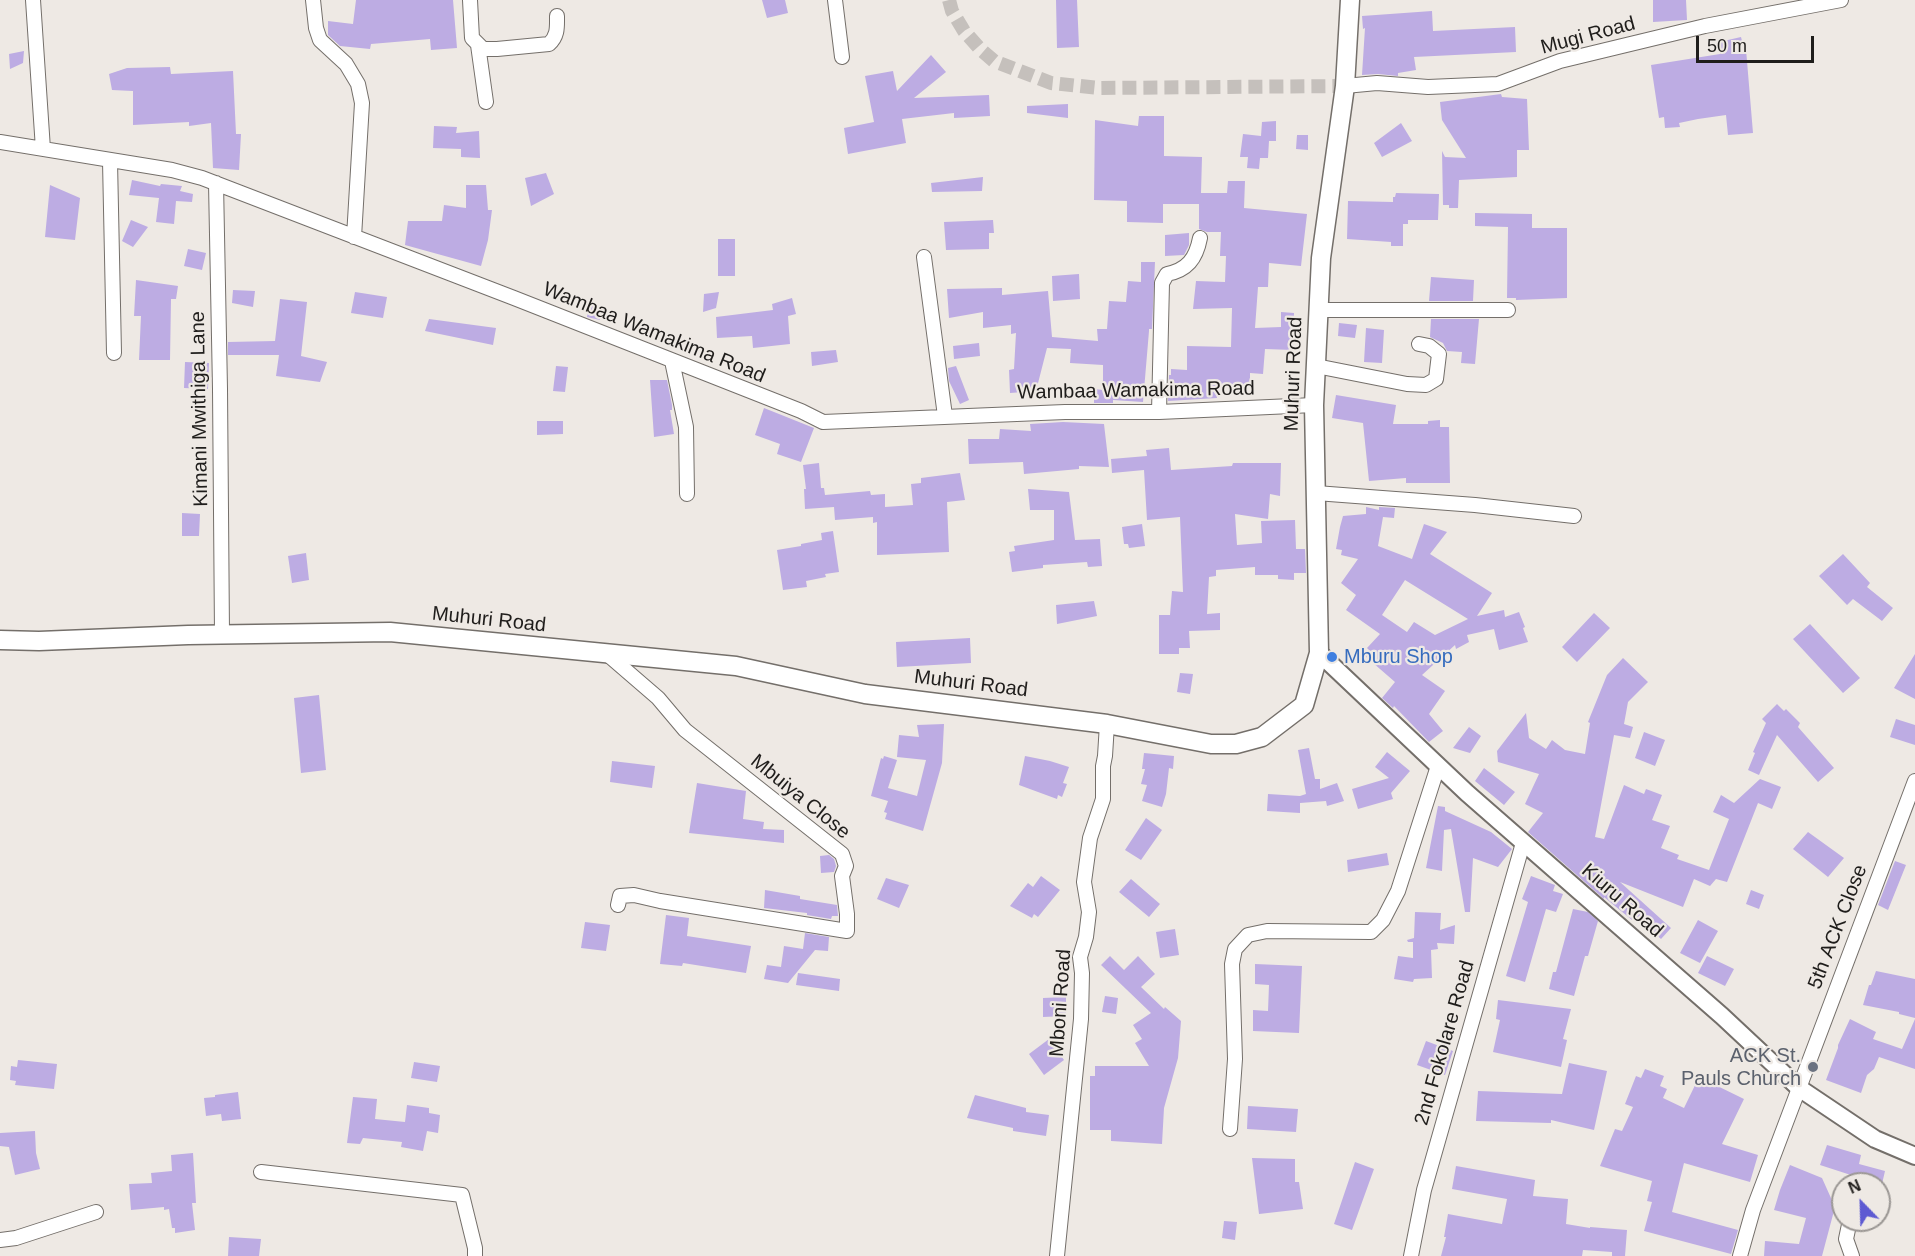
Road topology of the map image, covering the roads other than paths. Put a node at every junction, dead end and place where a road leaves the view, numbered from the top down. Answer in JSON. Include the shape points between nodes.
{"nodes":[{"id":1,"x":33,"y":0,"type":"edge"},
{"id":2,"x":41,"y":0,"type":"edge"},
{"id":3,"x":313,"y":0,"type":"edge"},
{"id":4,"x":470,"y":0,"type":"edge"},
{"id":5,"x":836,"y":0,"type":"edge"},
{"id":6,"x":1350,"y":0,"type":"edge"},
{"id":7,"x":1840,"y":0,"type":"edge"},
{"id":8,"x":557,"y":16,"type":"dead end"},
{"id":9,"x":478,"y":45,"type":"junction"},
{"id":10,"x":842,"y":57,"type":"dead end"},
{"id":11,"x":46,"y":73,"type":"dead end"},
{"id":12,"x":1345,"y":86,"type":"junction"},
{"id":13,"x":486,"y":102,"type":"dead end"},
{"id":14,"x":0,"y":142,"type":"edge"},
{"id":15,"x":43,"y":149,"type":"junction"},
{"id":16,"x":110,"y":161,"type":"junction"},
{"id":17,"x":216,"y":183,"type":"junction"},
{"id":18,"x":354,"y":237,"type":"junction"},
{"id":19,"x":1200,"y":238,"type":"dead end"},
{"id":20,"x":924,"y":257,"type":"dead end"},
{"id":21,"x":1319,"y":310,"type":"junction"},
{"id":22,"x":1508,"y":310,"type":"dead end"},
{"id":23,"x":1419,"y":344,"type":"dead end"},
{"id":24,"x":114,"y":353,"type":"dead end"},
{"id":25,"x":672,"y":361,"type":"junction"},
{"id":26,"x":1316,"y":366,"type":"junction"},
{"id":27,"x":1314,"y":405,"type":"junction"},
{"id":28,"x":1159,"y":412,"type":"junction"},
{"id":29,"x":945,"y":416,"type":"junction"},
{"id":30,"x":1316,"y":493,"type":"junction"},
{"id":31,"x":687,"y":494,"type":"dead end"},
{"id":32,"x":1574,"y":516,"type":"dead end"},
{"id":33,"x":222,"y":634,"type":"junction"},
{"id":34,"x":0,"y":640,"type":"edge"},
{"id":35,"x":1319,"y":653,"type":"junction"},
{"id":36,"x":607,"y":654,"type":"junction"},
{"id":37,"x":1107,"y":724,"type":"junction"},
{"id":38,"x":1438,"y":766,"type":"junction"},
{"id":39,"x":1915,"y":781,"type":"edge"},
{"id":40,"x":1522,"y":843,"type":"junction"},
{"id":41,"x":618,"y":905,"type":"dead end"},
{"id":42,"x":1799,"y":1088,"type":"junction"},
{"id":43,"x":1230,"y":1129,"type":"dead end"},
{"id":44,"x":1915,"y":1156,"type":"edge"},
{"id":45,"x":261,"y":1172,"type":"dead end"},
{"id":46,"x":96,"y":1212,"type":"dead end"},
{"id":47,"x":1847,"y":1232,"type":"edge"},
{"id":48,"x":0,"y":1240,"type":"edge"},
{"id":49,"x":475,"y":1256,"type":"edge"},
{"id":50,"x":1057,"y":1256,"type":"edge"},
{"id":51,"x":1411,"y":1256,"type":"edge"},
{"id":52,"x":1740,"y":1256,"type":"edge"},
{"id":53,"x":1852,"y":1256,"type":"edge"}],
"edges":[{"from":1,"to":15,"type":"street"},
{"from":2,"to":11,"type":"street"},
{"from":3,"to":18,"type":"street","via":[[320,40],[346,64],[358,84],[362,103]]},
{"from":4,"to":9,"type":"street","via":[[472,38]]},
{"from":5,"to":10,"type":"street"},
{"from":6,"to":12,"type":"main road","name":"Muhuri Road"},
{"from":7,"to":12,"type":"street","name":"Mugi Road","via":[[1705,26],[1560,61],[1498,84]]},
{"from":8,"to":9,"type":"street","via":[[555,39],[549,44],[497,50]]},
{"from":9,"to":13,"type":"street"},
{"from":12,"to":21,"type":"main road","name":"Muhuri Road","via":[[1321,258]]},
{"from":14,"to":15,"type":"street","name":"Wambaa Wamakima Road"},
{"from":15,"to":16,"type":"street","name":"Wambaa Wamakima Road"},
{"from":16,"to":17,"type":"street","name":"Wambaa Wamakima Road","via":[[172,170]]},
{"from":16,"to":24,"type":"street"},
{"from":17,"to":18,"type":"street","name":"Wambaa Wamakima Road"},
{"from":17,"to":33,"type":"street","name":"Kimani Mwithiga Lane"},
{"from":18,"to":25,"type":"street","name":"Wambaa Wamakima Road"},
{"from":19,"to":28,"type":"street","via":[[1188,264],[1181,271],[1167,274],[1162,283]]},
{"from":20,"to":29,"type":"street"},
{"from":21,"to":22,"type":"street"},
{"from":21,"to":26,"type":"main road","name":"Muhuri Road"},
{"from":23,"to":26,"type":"street","via":[[1439,354],[1436,379],[1426,385]]},
{"from":25,"to":29,"type":"street","name":"Wambaa Wamakima Road","via":[[823,422]]},
{"from":25,"to":31,"type":"street","via":[[686,426]]},
{"from":26,"to":27,"type":"main road","name":"Muhuri Road"},
{"from":27,"to":28,"type":"street","name":"Wambaa Wamakima Road"},
{"from":27,"to":30,"type":"main road","name":"Muhuri Road"},
{"from":28,"to":29,"type":"street","name":"Wambaa Wamakima Road"},
{"from":30,"to":32,"type":"street"},
{"from":30,"to":35,"type":"main road","name":"Muhuri Road"},
{"from":33,"to":34,"type":"main road","name":"Muhuri Road"},
{"from":33,"to":36,"type":"main road","name":"Muhuri Road","via":[[390,632]]},
{"from":35,"to":37,"type":"main road","name":"Muhuri Road","via":[[1304,705],[1262,737],[1236,744],[1210,744]]},
{"from":35,"to":38,"type":"street","name":"Kiuru Road"},
{"from":36,"to":37,"type":"main road","name":"Muhuri Road","via":[[736,666],[865,694]]},
{"from":36,"to":41,"type":"street","name":"Mbuiya Close","via":[[658,698],[686,730],[842,854],[846,866],[842,876],[847,931],[634,895],[620,896]]},
{"from":37,"to":50,"type":"street","name":"Mboni Road","via":[[1102,799],[1090,837],[1084,882],[1089,912],[1080,957],[1081,1019]]},
{"from":38,"to":40,"type":"street","name":"Kiuru Road"},
{"from":38,"to":43,"type":"street","via":[[1398,891],[1383,920],[1371,932],[1267,931],[1248,935],[1235,950],[1235,1059]]},
{"from":39,"to":42,"type":"street","name":"5th ACK Close"},
{"from":40,"to":42,"type":"street","name":"Kiuru Road"},
{"from":40,"to":51,"type":"street","name":"2nd Fokolare Road","via":[[1424,1190]]},
{"from":42,"to":44,"type":"street","name":"Kiuru Road","via":[[1875,1139]]},
{"from":42,"to":52,"type":"street","name":"5th ACK Close"},
{"from":45,"to":49,"type":"street","via":[[462,1195]]},
{"from":46,"to":48,"type":"street"},
{"from":47,"to":53,"type":"street"}]}
